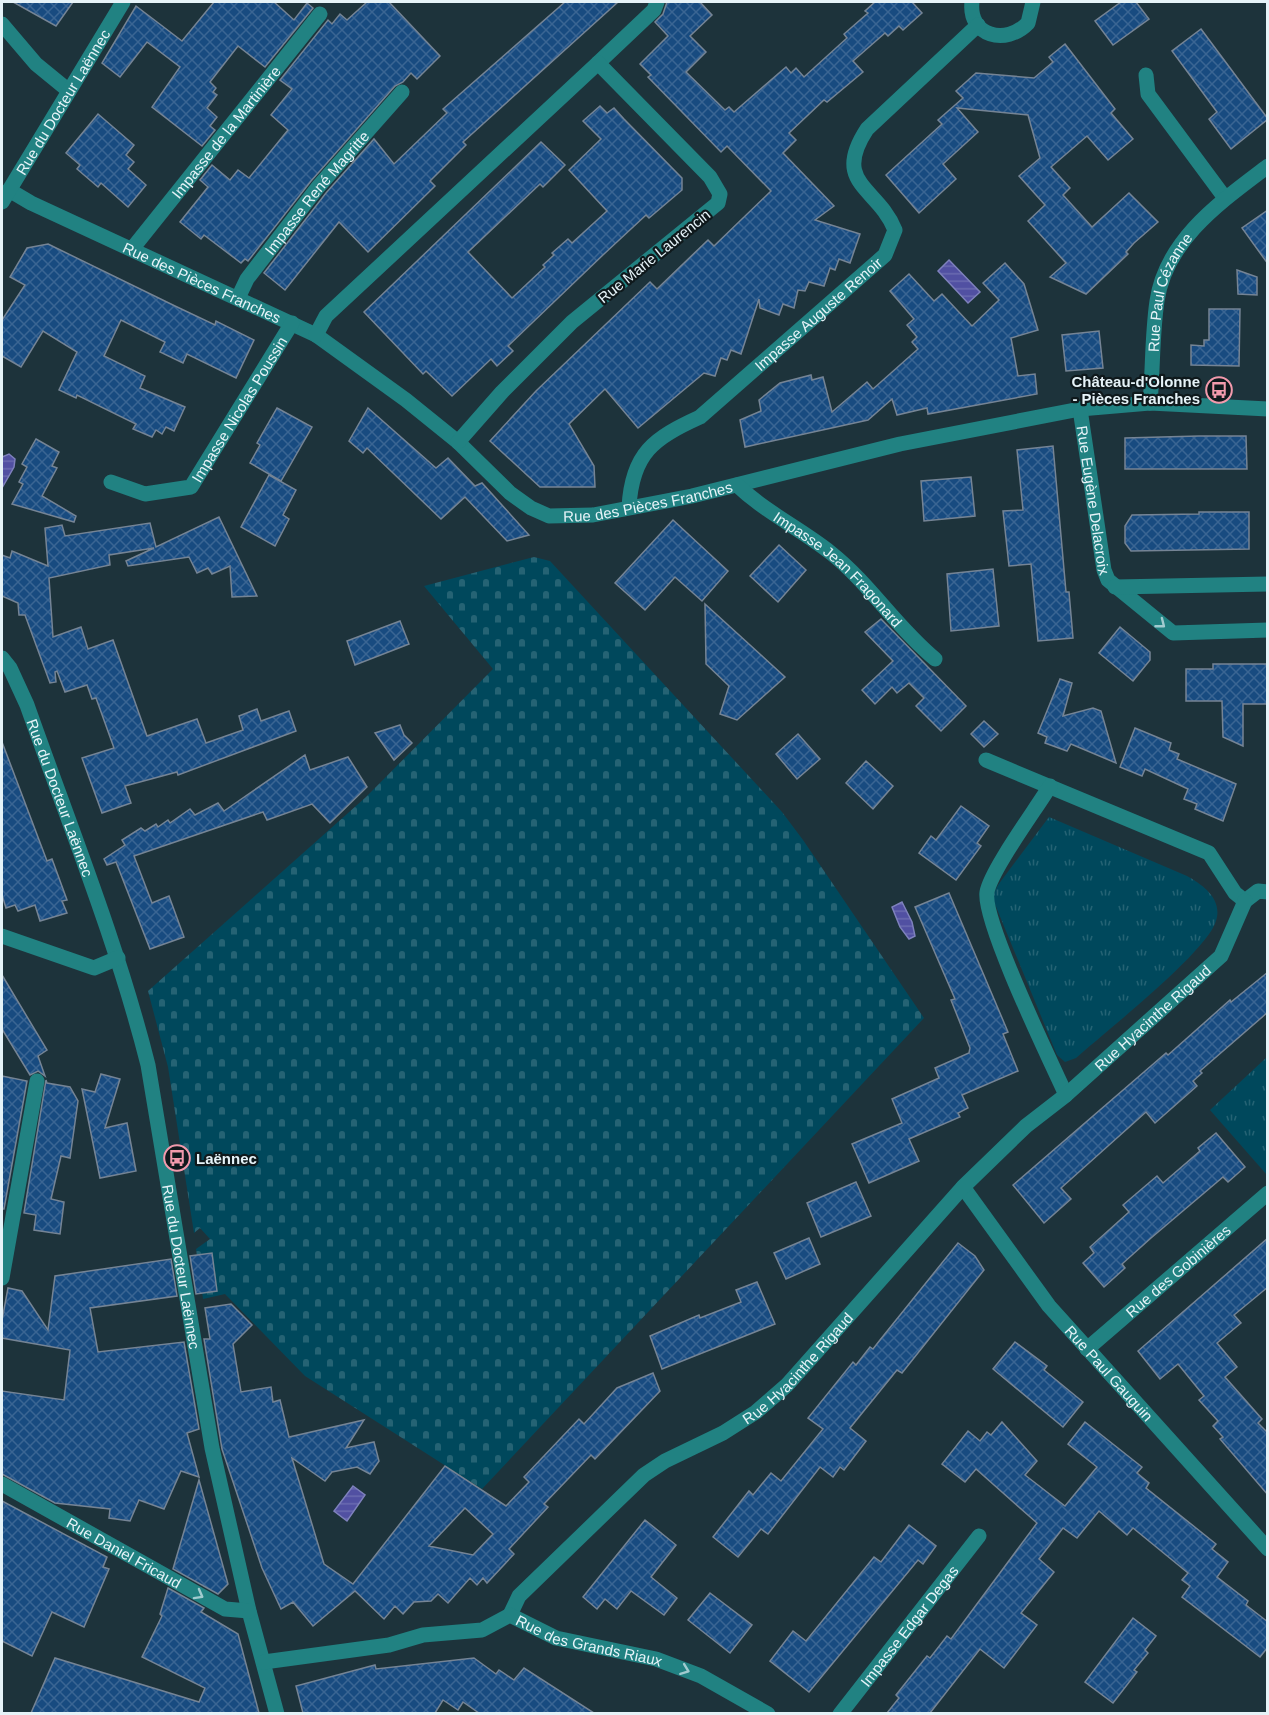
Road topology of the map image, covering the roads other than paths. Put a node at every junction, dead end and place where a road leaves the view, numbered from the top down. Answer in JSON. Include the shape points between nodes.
{"nodes":[{"id":1,"x":123,"y":2,"type":"edge"},
{"id":2,"x":657,"y":2,"type":"edge"},
{"id":3,"x":972,"y":2,"type":"edge"},
{"id":4,"x":1033,"y":2,"type":"edge"},
{"id":5,"x":320,"y":14,"type":"dead end"},
{"id":6,"x":2,"y":24,"type":"edge"},
{"id":7,"x":978,"y":25,"type":"junction"},
{"id":8,"x":598,"y":63,"type":"junction"},
{"id":9,"x":1146,"y":75,"type":"dead end"},
{"id":10,"x":69,"y":91,"type":"junction"},
{"id":11,"x":402,"y":92,"type":"dead end"},
{"id":12,"x":1268,"y":166,"type":"edge"},
{"id":13,"x":5,"y":196,"type":"edge"},
{"id":14,"x":1225,"y":198,"type":"junction"},
{"id":15,"x":132,"y":249,"type":"junction"},
{"id":16,"x":238,"y":298,"type":"junction"},
{"id":17,"x":292,"y":323,"type":"junction"},
{"id":18,"x":316,"y":335,"type":"junction"},
{"id":19,"x":1150,"y":403,"type":"junction"},
{"id":20,"x":1080,"y":409,"type":"junction"},
{"id":21,"x":1268,"y":409,"type":"edge"},
{"id":22,"x":458,"y":442,"type":"junction"},
{"id":23,"x":111,"y":482,"type":"dead end"},
{"id":24,"x":738,"y":485,"type":"junction"},
{"id":25,"x":629,"y":507,"type":"junction"},
{"id":26,"x":1268,"y":584,"type":"edge"},
{"id":27,"x":1115,"y":587,"type":"junction"},
{"id":28,"x":1268,"y":630,"type":"edge"},
{"id":29,"x":2,"y":658,"type":"edge"},
{"id":30,"x":935,"y":658,"type":"dead end"},
{"id":31,"x":986,"y":760,"type":"dead end"},
{"id":32,"x":1050,"y":786,"type":"junction"},
{"id":33,"x":1268,"y":892,"type":"edge"},
{"id":34,"x":1245,"y":901,"type":"junction"},
{"id":35,"x":2,"y":936,"type":"edge"},
{"id":36,"x":118,"y":958,"type":"junction"},
{"id":37,"x":37,"y":1081,"type":"dead end"},
{"id":38,"x":1066,"y":1095,"type":"junction"},
{"id":39,"x":963,"y":1187,"type":"junction"},
{"id":40,"x":1268,"y":1193,"type":"edge"},
{"id":41,"x":2,"y":1278,"type":"edge"},
{"id":42,"x":1087,"y":1349,"type":"junction"},
{"id":43,"x":2,"y":1484,"type":"edge"},
{"id":44,"x":979,"y":1536,"type":"dead end"},
{"id":45,"x":1268,"y":1549,"type":"edge"},
{"id":46,"x":249,"y":1611,"type":"junction"},
{"id":47,"x":510,"y":1615,"type":"junction"},
{"id":48,"x":264,"y":1662,"type":"junction"},
{"id":49,"x":277,"y":1713,"type":"edge"},
{"id":50,"x":768,"y":1713,"type":"edge"},
{"id":51,"x":840,"y":1713,"type":"edge"}],
"edges":[{"from":1,"to":10,"type":"street","name":"Rue du Docteur Laënnec"},
{"from":2,"to":8,"type":"street","via":[[654,10]]},
{"from":3,"to":7,"type":"street"},
{"from":4,"to":7,"type":"street","via":[[1028,23],[1013,35],[994,36]]},
{"from":5,"to":15,"type":"street","name":"Impasse de la Martinière"},
{"from":6,"to":10,"type":"street","via":[[36,64]]},
{"from":7,"to":25,"type":"street","name":"Impasse Auguste Renoir","via":[[867,129],[859,142],[852,169],[858,183],[895,230],[885,255],[700,417],[665,432],[636,469]]},
{"from":8,"to":18,"type":"street","via":[[326,316]]},
{"from":8,"to":22,"type":"street","name":"Rue Marie Laurencin","via":[[710,177],[720,194],[718,203],[572,322]]},
{"from":9,"to":14,"type":"street","via":[[1148,94]]},
{"from":10,"to":13,"type":"street","name":"Rue du Docteur Laënnec"},
{"from":11,"to":16,"type":"street","name":"Impasse René Magritte","via":[[318,187]]},
{"from":12,"to":14,"type":"street","name":"Rue Paul Cézanne"},
{"from":13,"to":15,"type":"street","name":"Rue des Pièces Franches","via":[[31,203]]},
{"from":14,"to":19,"type":"street","name":"Rue Paul Cézanne","via":[[1178,247],[1157,299]]},
{"from":15,"to":16,"type":"street","name":"Rue des Pièces Franches"},
{"from":16,"to":17,"type":"street","name":"Rue des Pièces Franches"},
{"from":17,"to":18,"type":"street","name":"Rue des Pièces Franches"},
{"from":17,"to":23,"type":"street","name":"Impasse Nicolas Poussin","via":[[191,487],[145,494]]},
{"from":18,"to":22,"type":"street","name":"Rue des Pièces Franches"},
{"from":19,"to":20,"type":"street","name":"Rue des Pièces Franches"},
{"from":19,"to":21,"type":"street","name":"Rue des Pièces Franches"},
{"from":20,"to":24,"type":"street","name":"Rue des Pièces Franches","via":[[900,444]]},
{"from":20,"to":27,"type":"street","name":"Rue Eugène Delacroix","via":[[1104,570]]},
{"from":22,"to":25,"type":"street","name":"Rue des Pièces Franches","via":[[510,493],[549,516],[593,515]]},
{"from":24,"to":25,"type":"street","name":"Rue des Pièces Franches"},
{"from":24,"to":30,"type":"street","name":"Impasse Jean Fragonard","via":[[753,500],[832,554]]},
{"from":26,"to":27,"type":"street","name":"Rue Eugène Delacroix"},
{"from":27,"to":28,"type":"street","name":"Rue Eugène Delacroix","one_way":true,"via":[[1173,633]]},
{"from":29,"to":36,"type":"street","name":"Rue du Docteur Laënnec","via":[[27,705]]},
{"from":31,"to":32,"type":"street"},
{"from":32,"to":34,"type":"street","via":[[1209,853],[1234,893]]},
{"from":32,"to":38,"type":"street","via":[[990,882],[987,904],[1022,997]]},
{"from":33,"to":34,"type":"street","via":[[1258,891]]},
{"from":34,"to":38,"type":"street","name":"Rue Hyacinthe Rigaud","via":[[1221,956]]},
{"from":35,"to":36,"type":"street","via":[[94,968]]},
{"from":36,"to":46,"type":"street","name":"Rue du Docteur Laënnec","via":[[148,1065],[212,1448]]},
{"from":37,"to":41,"type":"street"},
{"from":38,"to":39,"type":"street","name":"Rue Hyacinthe Rigaud","via":[[1026,1126]]},
{"from":39,"to":42,"type":"street","name":"Rue Paul Gauguin","via":[[1036,1289]]},
{"from":39,"to":47,"type":"street","name":"Rue Hyacinthe Rigaud","via":[[787,1385],[756,1412],[665,1461],[629,1487],[519,1596]]},
{"from":40,"to":42,"type":"street","name":"Rue des Gobinières"},
{"from":42,"to":45,"type":"street","name":"Rue Paul Gauguin"},
{"from":43,"to":46,"type":"street","name":"Rue Daniel Fricaud","one_way":true,"via":[[225,1609]]},
{"from":44,"to":51,"type":"street","name":"Impasse Edgar Degas"},
{"from":46,"to":48,"type":"street","name":"Rue du Docteur Laënnec"},
{"from":47,"to":48,"type":"street","name":"Rue des Grands Riaux","via":[[482,1630],[423,1635],[389,1644]]},
{"from":47,"to":50,"type":"street","name":"Rue des Grands Riaux","one_way":true,"via":[[556,1638],[656,1659],[732,1692]]},
{"from":48,"to":49,"type":"street","name":"Rue du Docteur Laënnec"}]}
